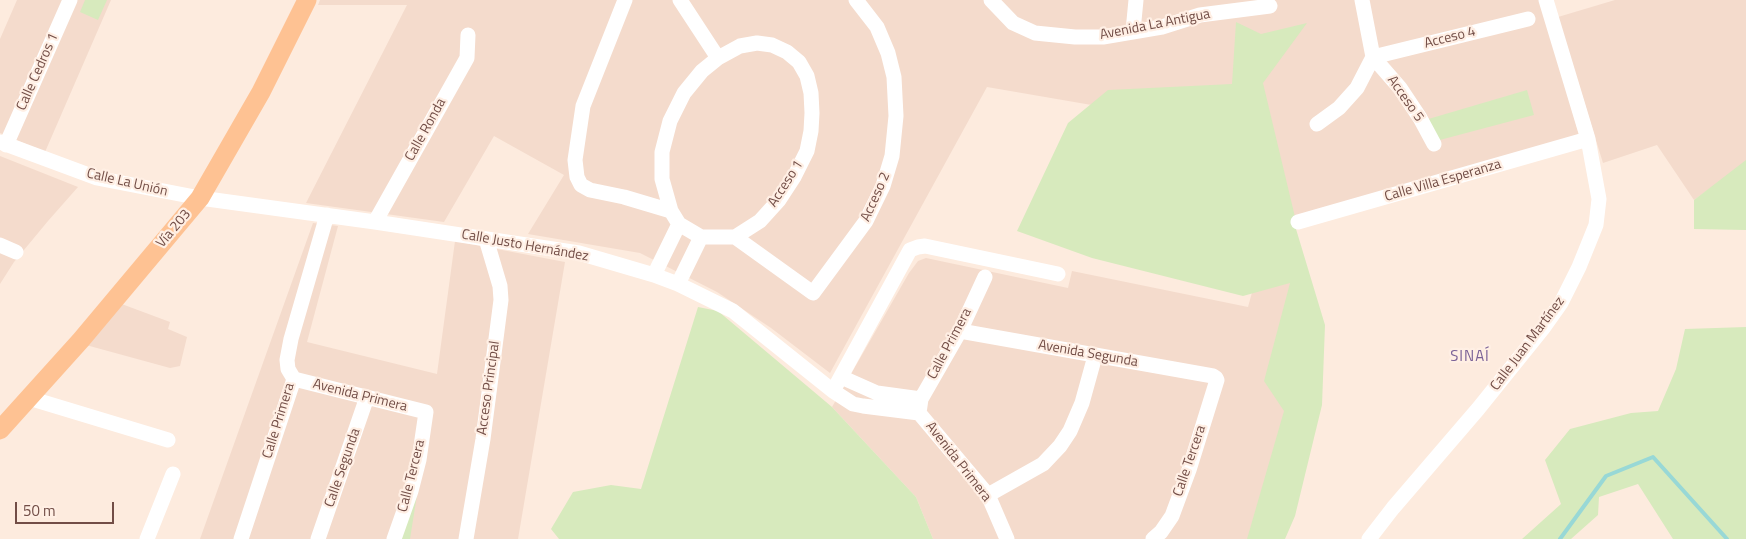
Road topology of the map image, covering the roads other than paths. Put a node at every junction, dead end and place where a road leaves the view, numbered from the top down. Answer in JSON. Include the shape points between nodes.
{"nodes":[{"id":1,"x":70,"y":0,"type":"edge"},
{"id":2,"x":307,"y":0,"type":"edge"},
{"id":3,"x":625,"y":0,"type":"edge"},
{"id":4,"x":680,"y":0,"type":"edge"},
{"id":5,"x":856,"y":0,"type":"edge"},
{"id":6,"x":991,"y":0,"type":"edge"},
{"id":7,"x":1136,"y":0,"type":"edge"},
{"id":8,"x":1362,"y":0,"type":"edge"},
{"id":9,"x":1546,"y":0,"type":"edge"},
{"id":10,"x":1270,"y":6,"type":"dead end"},
{"id":11,"x":1528,"y":19,"type":"dead end"},
{"id":12,"x":1133,"y":32,"type":"junction"},
{"id":13,"x":468,"y":35,"type":"dead end"},
{"id":14,"x":1372,"y":57,"type":"junction"},
{"id":15,"x":718,"y":58,"type":"junction"},
{"id":16,"x":1317,"y":124,"type":"dead end"},
{"id":17,"x":1588,"y":139,"type":"junction"},
{"id":18,"x":3,"y":143,"type":"edge"},
{"id":19,"x":1434,"y":144,"type":"dead end"},
{"id":20,"x":200,"y":198,"type":"junction"},
{"id":21,"x":671,"y":210,"type":"junction"},
{"id":22,"x":327,"y":215,"type":"junction"},
{"id":23,"x":375,"y":222,"type":"junction"},
{"id":24,"x":1298,"y":222,"type":"dead end"},
{"id":25,"x":679,"y":224,"type":"junction"},
{"id":26,"x":735,"y":237,"type":"junction"},
{"id":27,"x":701,"y":238,"type":"junction"},
{"id":28,"x":486,"y":239,"type":"junction"},
{"id":29,"x":0,"y":245,"type":"edge"},
{"id":30,"x":16,"y":252,"type":"dead end"},
{"id":31,"x":1058,"y":274,"type":"dead end"},
{"id":32,"x":654,"y":275,"type":"junction"},
{"id":33,"x":985,"y":277,"type":"dead end"},
{"id":34,"x":678,"y":284,"type":"junction"},
{"id":35,"x":960,"y":331,"type":"junction"},
{"id":36,"x":1095,"y":356,"type":"junction"},
{"id":37,"x":841,"y":377,"type":"junction"},
{"id":38,"x":1216,"y":378,"type":"joint"},
{"id":39,"x":294,"y":379,"type":"junction"},
{"id":40,"x":834,"y":391,"type":"junction"},
{"id":41,"x":367,"y":397,"type":"junction"},
{"id":42,"x":29,"y":398,"type":"junction"},
{"id":43,"x":920,"y":406,"type":"junction"},
{"id":44,"x":426,"y":412,"type":"joint"},
{"id":45,"x":0,"y":430,"type":"edge"},
{"id":46,"x":168,"y":440,"type":"dead end"},
{"id":47,"x":173,"y":474,"type":"dead end"},
{"id":48,"x":988,"y":495,"type":"junction"},
{"id":49,"x":147,"y":539,"type":"edge"},
{"id":50,"x":241,"y":539,"type":"edge"},
{"id":51,"x":318,"y":539,"type":"edge"},
{"id":52,"x":394,"y":539,"type":"edge"},
{"id":53,"x":466,"y":539,"type":"edge"},
{"id":54,"x":1007,"y":539,"type":"edge"},
{"id":55,"x":1153,"y":539,"type":"edge"},
{"id":56,"x":1369,"y":539,"type":"edge"}],
"edges":[{"from":1,"to":18,"type":"street","name":"Calle Cedros 1"},
{"from":2,"to":20,"type":"main road","name":"Vía 203","via":[[261,92]]},
{"from":3,"to":21,"type":"street","via":[[583,106],[575,160],[577,177],[581,185],[590,190]]},
{"from":4,"to":15,"type":"street"},
{"from":5,"to":26,"type":"street","name":"Acceso 2","via":[[877,27],[888,53],[894,77],[896,116],[892,156],[883,186],[866,221],[814,293]]},
{"from":6,"to":12,"type":"street","name":"Avenida La Antigua","via":[[1013,23],[1035,33],[1104,37]]},
{"from":7,"to":12,"type":"street"},
{"from":8,"to":14,"type":"street"},
{"from":9,"to":17,"type":"street","name":"Calle Juan Martínez"},
{"from":10,"to":12,"type":"street","name":"Avenida La Antigua","via":[[1200,15]]},
{"from":11,"to":14,"type":"street","name":"Acceso 4"},
{"from":13,"to":23,"type":"street","name":"Calle Ronda","via":[[466,58]]},
{"from":14,"to":16,"type":"street","via":[[1358,88]]},
{"from":14,"to":19,"type":"street","name":"Acceso 5","via":[[1399,86]]},
{"from":15,"to":21,"type":"street","name":"Acceso 1","via":[[684,93],[670,121],[662,152],[662,180]]},
{"from":15,"to":26,"type":"street","name":"Acceso 1","via":[[740,46],[772,45],[799,62],[811,93],[809,141],[794,177],[760,221]]},
{"from":17,"to":24,"type":"street","name":"Calle Villa Esperanza"},
{"from":17,"to":56,"type":"street","name":"Calle Juan Martínez","via":[[1599,199],[1596,225],[1561,303],[1478,409]]},
{"from":18,"to":20,"type":"street","name":"Calle La Unión","via":[[97,178]]},
{"from":20,"to":22,"type":"street","name":"Calle Justo Hernández"},
{"from":20,"to":42,"type":"main road","name":"Vía 203"},
{"from":21,"to":25,"type":"street","name":"Acceso 1"},
{"from":22,"to":23,"type":"street","name":"Calle Justo Hernández"},
{"from":22,"to":39,"type":"street","name":"Calle Primera","via":[[291,339],[287,360]]},
{"from":23,"to":28,"type":"street","name":"Calle Justo Hernández"},
{"from":25,"to":27,"type":"street","name":"Acceso 1"},
{"from":25,"to":32,"type":"street"},
{"from":26,"to":27,"type":"street","name":"Acceso 1"},
{"from":27,"to":34,"type":"street"},
{"from":28,"to":32,"type":"street","name":"Calle Justo Hernández","via":[[579,253]]},
{"from":28,"to":53,"type":"street","name":"Acceso Principal","via":[[501,300]]},
{"from":29,"to":30,"type":"street"},
{"from":31,"to":37,"type":"street","via":[[926,246],[910,250]]},
{"from":32,"to":34,"type":"street","name":"Calle Justo Hernández"},
{"from":33,"to":35,"type":"street","name":"Calle Primera"},
{"from":34,"to":40,"type":"street","name":"Calle Justo Hernández","via":[[733,311]]},
{"from":35,"to":36,"type":"street","name":"Avenida Segunda"},
{"from":35,"to":43,"type":"street","name":"Calle Primera"},
{"from":36,"to":38,"type":"street","name":"Avenida Segunda"},
{"from":36,"to":48,"type":"street","via":[[1082,403],[1060,446],[1043,464]]},
{"from":37,"to":40,"type":"street"},
{"from":37,"to":43,"type":"street","via":[[877,393]]},
{"from":38,"to":55,"type":"street","name":"Calle Tercera","via":[[1172,516]]},
{"from":39,"to":41,"type":"street","name":"Avenida Primera"},
{"from":39,"to":50,"type":"street","name":"Calle Primera"},
{"from":40,"to":43,"type":"street","name":"Avenida Primera","via":[[853,404],[863,406]]},
{"from":41,"to":44,"type":"street","name":"Avenida Primera"},
{"from":41,"to":51,"type":"street","name":"Calle Segunda"},
{"from":42,"to":45,"type":"main road","name":"Vía 203"},
{"from":42,"to":46,"type":"street"},
{"from":43,"to":48,"type":"street","name":"Avenida Primera"},
{"from":44,"to":52,"type":"street","name":"Calle Tercera","via":[[419,460]]},
{"from":47,"to":49,"type":"street"},
{"from":48,"to":54,"type":"street","name":"Avenida Primera"}]}
